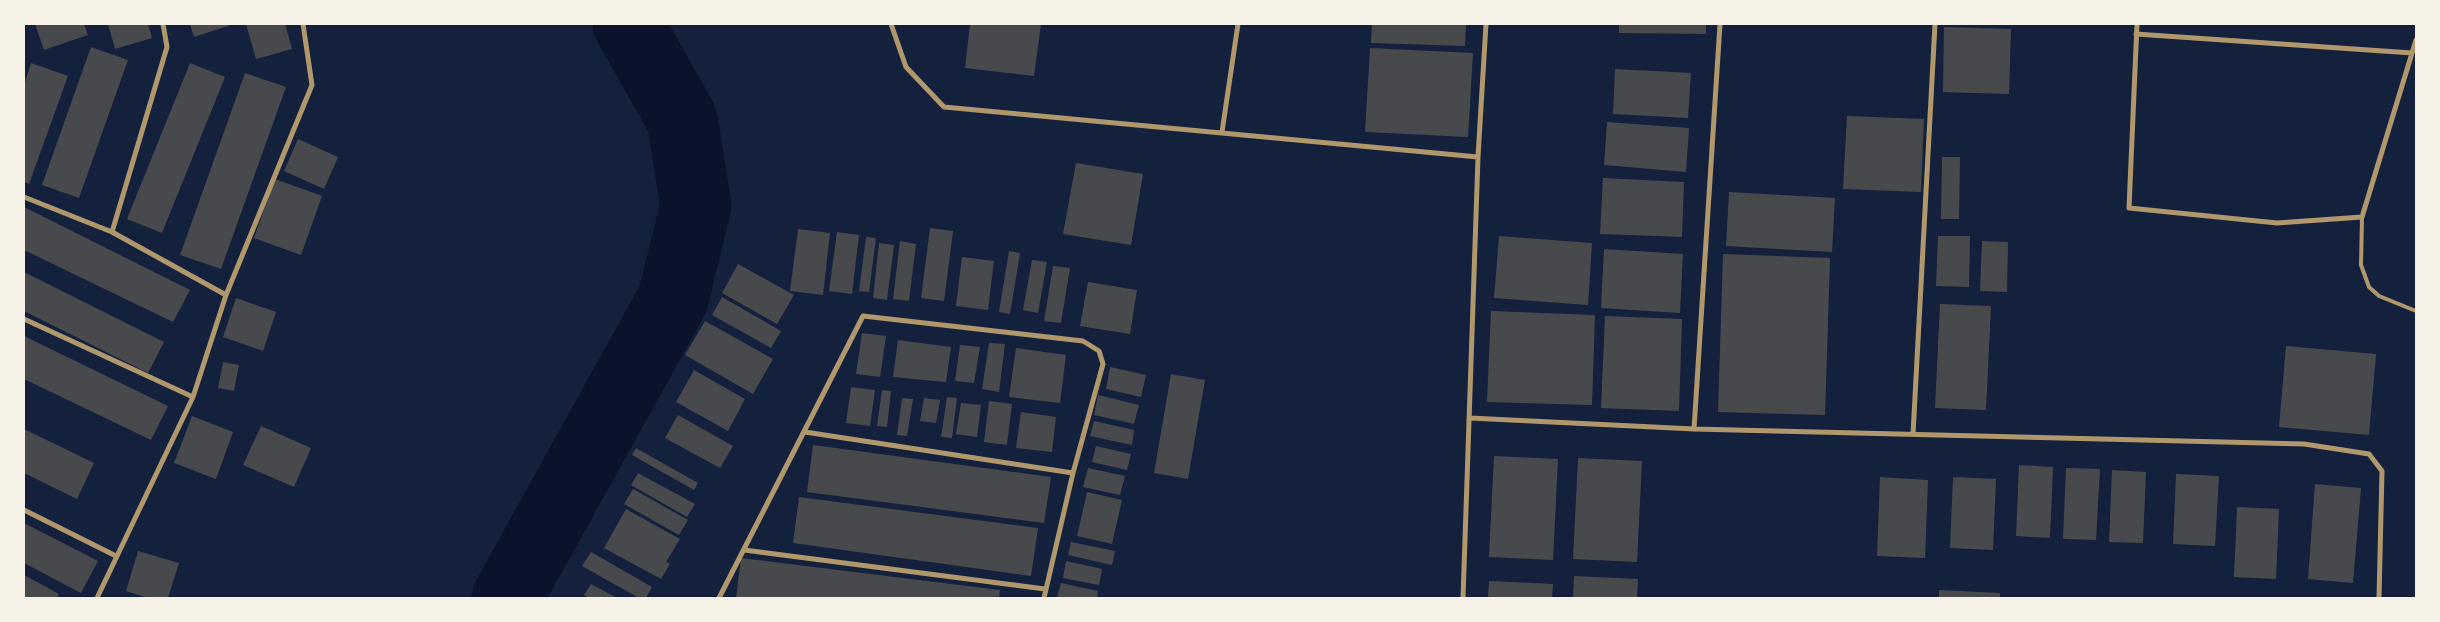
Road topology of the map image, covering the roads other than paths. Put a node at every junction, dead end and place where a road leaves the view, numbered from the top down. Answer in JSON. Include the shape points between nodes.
{"nodes":[{"id":1,"x":163,"y":24,"type":"edge"},
{"id":2,"x":303,"y":24,"type":"edge"},
{"id":3,"x":891,"y":24,"type":"edge"},
{"id":4,"x":1238,"y":24,"type":"edge"},
{"id":5,"x":1486,"y":24,"type":"edge"},
{"id":6,"x":1720,"y":24,"type":"edge"},
{"id":7,"x":1935,"y":24,"type":"edge"},
{"id":8,"x":2137,"y":24,"type":"edge"},
{"id":9,"x":2136,"y":34,"type":"junction"},
{"id":10,"x":2416,"y":40,"type":"edge"},
{"id":11,"x":2412,"y":53,"type":"junction"},
{"id":12,"x":1222,"y":132,"type":"junction"},
{"id":13,"x":1478,"y":157,"type":"junction"},
{"id":14,"x":24,"y":197,"type":"edge"},
{"id":15,"x":2362,"y":217,"type":"junction"},
{"id":16,"x":112,"y":232,"type":"junction"},
{"id":17,"x":226,"y":295,"type":"junction"},
{"id":18,"x":2416,"y":312,"type":"edge"},
{"id":19,"x":24,"y":319,"type":"edge"},
{"id":20,"x":193,"y":397,"type":"junction"},
{"id":21,"x":1470,"y":418,"type":"junction"},
{"id":22,"x":1694,"y":429,"type":"junction"},
{"id":23,"x":805,"y":432,"type":"junction"},
{"id":24,"x":1913,"y":434,"type":"junction"},
{"id":25,"x":1073,"y":472,"type":"junction"},
{"id":26,"x":24,"y":510,"type":"edge"},
{"id":27,"x":744,"y":550,"type":"junction"},
{"id":28,"x":116,"y":556,"type":"junction"},
{"id":29,"x":1045,"y":589,"type":"junction"},
{"id":30,"x":97,"y":598,"type":"edge"},
{"id":31,"x":720,"y":598,"type":"edge"},
{"id":32,"x":1044,"y":598,"type":"edge"},
{"id":33,"x":1463,"y":598,"type":"edge"},
{"id":34,"x":2379,"y":598,"type":"edge"}],
"edges":[{"from":1,"to":16,"type":"street","via":[[167,47]]},
{"from":2,"to":17,"type":"street","via":[[312,85]]},
{"from":3,"to":12,"type":"street","via":[[906,67],[944,108]]},
{"from":4,"to":12,"type":"street"},
{"from":5,"to":13,"type":"street"},
{"from":6,"to":22,"type":"street"},
{"from":7,"to":24,"type":"street"},
{"from":8,"to":9,"type":"street"},
{"from":9,"to":11,"type":"street"},
{"from":9,"to":15,"type":"street","via":[[2129,208],[2277,223]]},
{"from":10,"to":11,"type":"street"},
{"from":11,"to":15,"type":"street"},
{"from":12,"to":13,"type":"street"},
{"from":13,"to":21,"type":"street"},
{"from":14,"to":16,"type":"street"},
{"from":15,"to":18,"type":"lane","via":[[2361,265],[2369,288],[2379,296]]},
{"from":16,"to":17,"type":"street"},
{"from":17,"to":20,"type":"street"},
{"from":19,"to":20,"type":"street"},
{"from":20,"to":28,"type":"street"},
{"from":21,"to":22,"type":"street"},
{"from":21,"to":33,"type":"street"},
{"from":22,"to":24,"type":"street"},
{"from":23,"to":25,"type":"street"},
{"from":23,"to":25,"type":"street","via":[[863,316],[1083,341],[1099,351],[1103,364]]},
{"from":23,"to":27,"type":"street"},
{"from":24,"to":34,"type":"street","via":[[2304,444],[2369,454],[2382,471]]},
{"from":25,"to":29,"type":"street"},
{"from":26,"to":28,"type":"street"},
{"from":27,"to":29,"type":"street"},
{"from":27,"to":31,"type":"street"},
{"from":28,"to":30,"type":"street"},
{"from":29,"to":32,"type":"street"}]}
